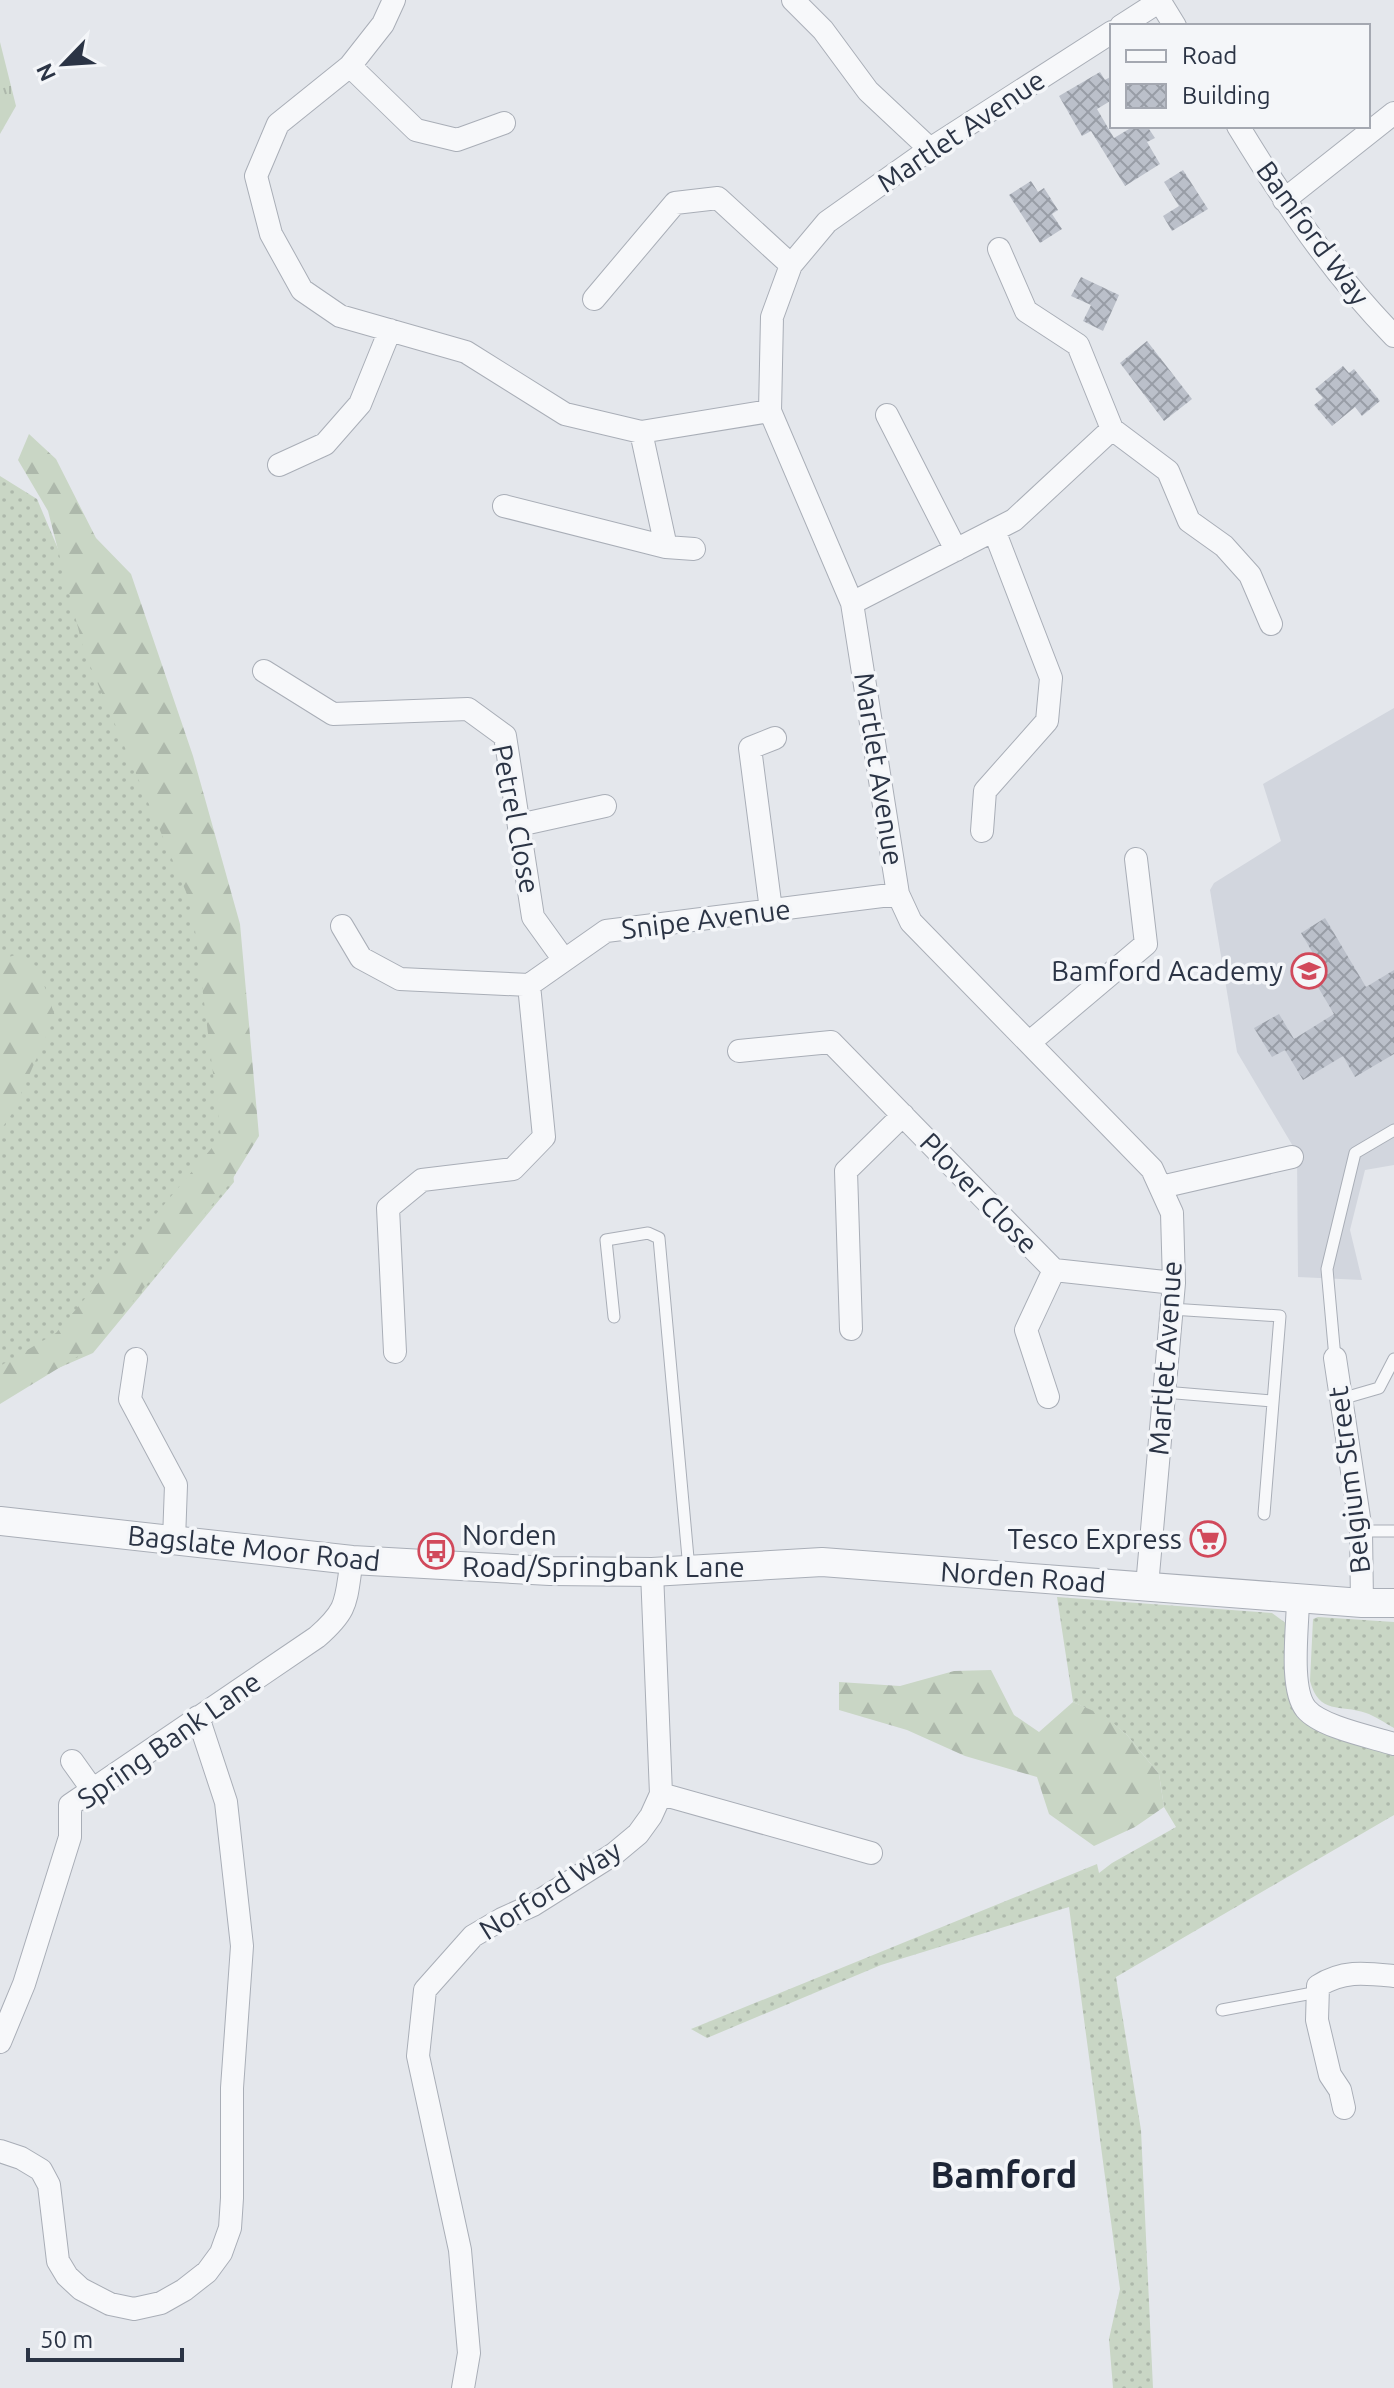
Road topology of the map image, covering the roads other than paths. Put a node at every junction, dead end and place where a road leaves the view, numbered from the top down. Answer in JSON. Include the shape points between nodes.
{"nodes":[{"id":1,"x":394,"y":0,"type":"edge"},
{"id":2,"x":793,"y":0,"type":"edge"},
{"id":3,"x":1159,"y":0,"type":"edge"},
{"id":4,"x":1124,"y":24,"type":"edge"},
{"id":5,"x":1174,"y":24,"type":"edge"},
{"id":6,"x":1110,"y":33,"type":"edge"},
{"id":7,"x":350,"y":66,"type":"junction"},
{"id":8,"x":1394,"y":113,"type":"edge"},
{"id":9,"x":504,"y":123,"type":"dead end"},
{"id":10,"x":1239,"y":128,"type":"edge"},
{"id":11,"x":930,"y":149,"type":"junction"},
{"id":12,"x":1284,"y":200,"type":"junction"},
{"id":13,"x":999,"y":249,"type":"dead end"},
{"id":14,"x":791,"y":265,"type":"junction"},
{"id":15,"x":594,"y":299,"type":"dead end"},
{"id":16,"x":390,"y":330,"type":"junction"},
{"id":17,"x":1394,"y":336,"type":"edge"},
{"id":18,"x":770,"y":411,"type":"junction"},
{"id":19,"x":887,"y":415,"type":"dead end"},
{"id":20,"x":1112,"y":429,"type":"junction"},
{"id":21,"x":641,"y":432,"type":"junction"},
{"id":22,"x":279,"y":465,"type":"dead end"},
{"id":23,"x":504,"y":506,"type":"dead end"},
{"id":24,"x":994,"y":530,"type":"junction"},
{"id":25,"x":666,"y":547,"type":"junction"},
{"id":26,"x":694,"y":549,"type":"dead end"},
{"id":27,"x":956,"y":550,"type":"junction"},
{"id":28,"x":852,"y":603,"type":"junction"},
{"id":29,"x":1271,"y":624,"type":"dead end"},
{"id":30,"x":264,"y":671,"type":"dead end"},
{"id":31,"x":775,"y":738,"type":"dead end"},
{"id":32,"x":605,"y":806,"type":"dead end"},
{"id":33,"x":519,"y":825,"type":"junction"},
{"id":34,"x":982,"y":831,"type":"dead end"},
{"id":35,"x":1136,"y":859,"type":"dead end"},
{"id":36,"x":898,"y":894,"type":"junction"},
{"id":37,"x":771,"y":910,"type":"junction"},
{"id":38,"x":342,"y":926,"type":"dead end"},
{"id":39,"x":564,"y":960,"type":"junction"},
{"id":40,"x":529,"y":985,"type":"junction"},
{"id":41,"x":1030,"y":1042,"type":"junction"},
{"id":42,"x":739,"y":1051,"type":"dead end"},
{"id":43,"x":903,"y":1115,"type":"junction"},
{"id":44,"x":1394,"y":1130,"type":"edge"},
{"id":45,"x":1292,"y":1157,"type":"dead end"},
{"id":46,"x":1161,"y":1187,"type":"junction"},
{"id":47,"x":1054,"y":1270,"type":"junction"},
{"id":48,"x":1174,"y":1283,"type":"junction"},
{"id":49,"x":1171,"y":1309,"type":"junction"},
{"id":50,"x":614,"y":1317,"type":"dead end"},
{"id":51,"x":851,"y":1329,"type":"dead end"},
{"id":52,"x":395,"y":1352,"type":"dead end"},
{"id":53,"x":1335,"y":1358,"type":"joint"},
{"id":54,"x":136,"y":1359,"type":"dead end"},
{"id":55,"x":1394,"y":1359,"type":"edge"},
{"id":56,"x":1390,"y":1380,"type":"edge"},
{"id":57,"x":1164,"y":1392,"type":"junction"},
{"id":58,"x":1048,"y":1397,"type":"dead end"},
{"id":59,"x":1341,"y":1399,"type":"junction"},
{"id":60,"x":1273,"y":1401,"type":"junction"},
{"id":61,"x":1264,"y":1514,"type":"dead end"},
{"id":62,"x":0,"y":1521,"type":"edge"},
{"id":63,"x":1361,"y":1531,"type":"junction"},
{"id":64,"x":1394,"y":1531,"type":"edge"},
{"id":65,"x":174,"y":1540,"type":"junction"},
{"id":66,"x":352,"y":1560,"type":"junction"},
{"id":67,"x":689,"y":1569,"type":"junction"},
{"id":68,"x":652,"y":1572,"type":"junction"},
{"id":69,"x":1147,"y":1586,"type":"junction"},
{"id":70,"x":1298,"y":1598,"type":"junction"},
{"id":71,"x":1362,"y":1603,"type":"junction"},
{"id":72,"x":1394,"y":1603,"type":"edge"},
{"id":73,"x":198,"y":1717,"type":"junction"},
{"id":74,"x":1394,"y":1744,"type":"edge"},
{"id":75,"x":72,"y":1761,"type":"dead end"},
{"id":76,"x":92,"y":1789,"type":"junction"},
{"id":77,"x":661,"y":1794,"type":"junction"},
{"id":78,"x":871,"y":1853,"type":"dead end"},
{"id":79,"x":1394,"y":1976,"type":"edge"},
{"id":80,"x":1318,"y":1992,"type":"junction"},
{"id":81,"x":1222,"y":2010,"type":"dead end"},
{"id":82,"x":0,"y":2042,"type":"edge"},
{"id":83,"x":1344,"y":2108,"type":"dead end"},
{"id":84,"x":0,"y":2151,"type":"edge"},
{"id":85,"x":463,"y":2388,"type":"edge"}],
"edges":[{"from":1,"to":7,"type":"street","via":[[383,24]]},
{"from":2,"to":11,"type":"street","via":[[823,30],[868,91]]},
{"from":3,"to":4,"type":"street"},
{"from":3,"to":5,"type":"street"},
{"from":6,"to":11,"type":"street","name":"Martlet Avenue"},
{"from":7,"to":9,"type":"street","via":[[416,130],[457,140]]},
{"from":7,"to":16,"type":"street","via":[[278,124],[256,176],[271,234],[302,290],[340,316]]},
{"from":8,"to":12,"type":"street"},
{"from":10,"to":12,"type":"street","name":"Bamford Way"},
{"from":11,"to":14,"type":"street","name":"Martlet Avenue","via":[[827,222]]},
{"from":12,"to":17,"type":"street","name":"Bamford Way"},
{"from":13,"to":20,"type":"street","via":[[1026,311],[1078,345]]},
{"from":14,"to":15,"type":"street","via":[[718,198],[675,203]]},
{"from":14,"to":18,"type":"street","name":"Martlet Avenue","via":[[772,317]]},
{"from":16,"to":21,"type":"street","via":[[466,352],[565,414]]},
{"from":16,"to":22,"type":"street","via":[[360,404],[325,444]]},
{"from":18,"to":21,"type":"street"},
{"from":18,"to":28,"type":"street","name":"Martlet Avenue"},
{"from":19,"to":27,"type":"street"},
{"from":20,"to":24,"type":"street","via":[[1014,520]]},
{"from":20,"to":29,"type":"street","via":[[1168,471],[1189,521],[1224,546],[1250,575]]},
{"from":21,"to":25,"type":"street"},
{"from":23,"to":25,"type":"street"},
{"from":24,"to":27,"type":"street"},
{"from":24,"to":34,"type":"street","via":[[1051,678],[1047,721],[985,791]]},
{"from":25,"to":26,"type":"street"},
{"from":27,"to":28,"type":"street"},
{"from":28,"to":36,"type":"street","name":"Martlet Avenue"},
{"from":30,"to":33,"type":"street","name":"Petrel Close","via":[[333,714],[468,709],[505,736]]},
{"from":31,"to":37,"type":"street","via":[[750,748]]},
{"from":32,"to":33,"type":"street"},
{"from":33,"to":39,"type":"street","name":"Petrel Close","via":[[533,917]]},
{"from":35,"to":41,"type":"street","via":[[1146,944]]},
{"from":36,"to":37,"type":"street","name":"Snipe Avenue"},
{"from":36,"to":41,"type":"street","name":"Martlet Avenue","via":[[911,922]]},
{"from":37,"to":39,"type":"street","name":"Snipe Avenue","via":[[606,931]]},
{"from":38,"to":40,"type":"street","via":[[361,958],[400,979]]},
{"from":39,"to":40,"type":"street","name":"Snipe Avenue"},
{"from":40,"to":52,"type":"street","via":[[544,1137],[513,1169],[422,1180],[388,1208]]},
{"from":41,"to":46,"type":"street","name":"Martlet Avenue","via":[[1152,1169]]},
{"from":42,"to":43,"type":"street","name":"Plover Close","via":[[831,1042]]},
{"from":43,"to":47,"type":"street","name":"Plover Close"},
{"from":43,"to":51,"type":"street","name":"Plover Close","via":[[846,1171]]},
{"from":44,"to":53,"type":"lane","via":[[1355,1153],[1327,1269]]},
{"from":45,"to":46,"type":"street"},
{"from":46,"to":48,"type":"street","name":"Martlet Avenue","via":[[1172,1213]]},
{"from":47,"to":48,"type":"street","name":"Plover Close"},
{"from":47,"to":58,"type":"street","name":"Plover Close","via":[[1026,1330]]},
{"from":48,"to":49,"type":"street","name":"Martlet Avenue"},
{"from":49,"to":57,"type":"street","name":"Martlet Avenue"},
{"from":49,"to":60,"type":"lane","via":[[1280,1316]]},
{"from":50,"to":67,"type":"lane","via":[[606,1240],[648,1233],[659,1238]]},
{"from":53,"to":59,"type":"street","name":"Belgium Street"},
{"from":54,"to":65,"type":"street","via":[[130,1399],[176,1485]]},
{"from":55,"to":56,"type":"lane"},
{"from":56,"to":59,"type":"lane"},
{"from":57,"to":60,"type":"lane"},
{"from":57,"to":69,"type":"street","name":"Martlet Avenue"},
{"from":59,"to":63,"type":"street","name":"Belgium Street"},
{"from":60,"to":61,"type":"lane"},
{"from":62,"to":65,"type":"street","name":"Bagslate Moor Road"},
{"from":63,"to":64,"type":"lane"},
{"from":63,"to":71,"type":"street","name":"Belgium Street"},
{"from":65,"to":66,"type":"street","name":"Bagslate Moor Road"},
{"from":66,"to":68,"type":"street","name":"Bagslate Moor Road"},
{"from":66,"to":73,"type":"street","name":"Spring Bank Lane","via":[[340,1616]]},
{"from":67,"to":68,"type":"street","name":"Norden Road"},
{"from":67,"to":69,"type":"street","name":"Norden Road","via":[[822,1562]]},
{"from":68,"to":77,"type":"street"},
{"from":69,"to":70,"type":"street","name":"Norden Road"},
{"from":70,"to":71,"type":"street","name":"Norden Road"},
{"from":70,"to":74,"type":"street","via":[[1297,1688],[1307,1709],[1323,1721]]},
{"from":71,"to":72,"type":"street","name":"Norden Road"},
{"from":73,"to":76,"type":"street","name":"Spring Bank Lane"},
{"from":73,"to":84,"type":"street","via":[[226,1802],[242,1946],[230,2228],[221,2253],[207,2272],[161,2303],[134,2309],[110,2304],[81,2289],[58,2261],[49,2185],[41,2170]]},
{"from":75,"to":76,"type":"street"},
{"from":76,"to":82,"type":"street","name":"Spring Bank Lane","via":[[70,1805],[70,1837]]},
{"from":77,"to":78,"type":"street"},
{"from":77,"to":85,"type":"street","name":"Norford Way","via":[[638,1834],[614,1854],[473,1936],[425,1990],[418,2056],[460,2250],[469,2353]]},
{"from":79,"to":80,"type":"street","via":[[1334,1976],[1318,1986]]},
{"from":80,"to":81,"type":"lane"},
{"from":80,"to":83,"type":"street","via":[[1317,2020]]}]}
